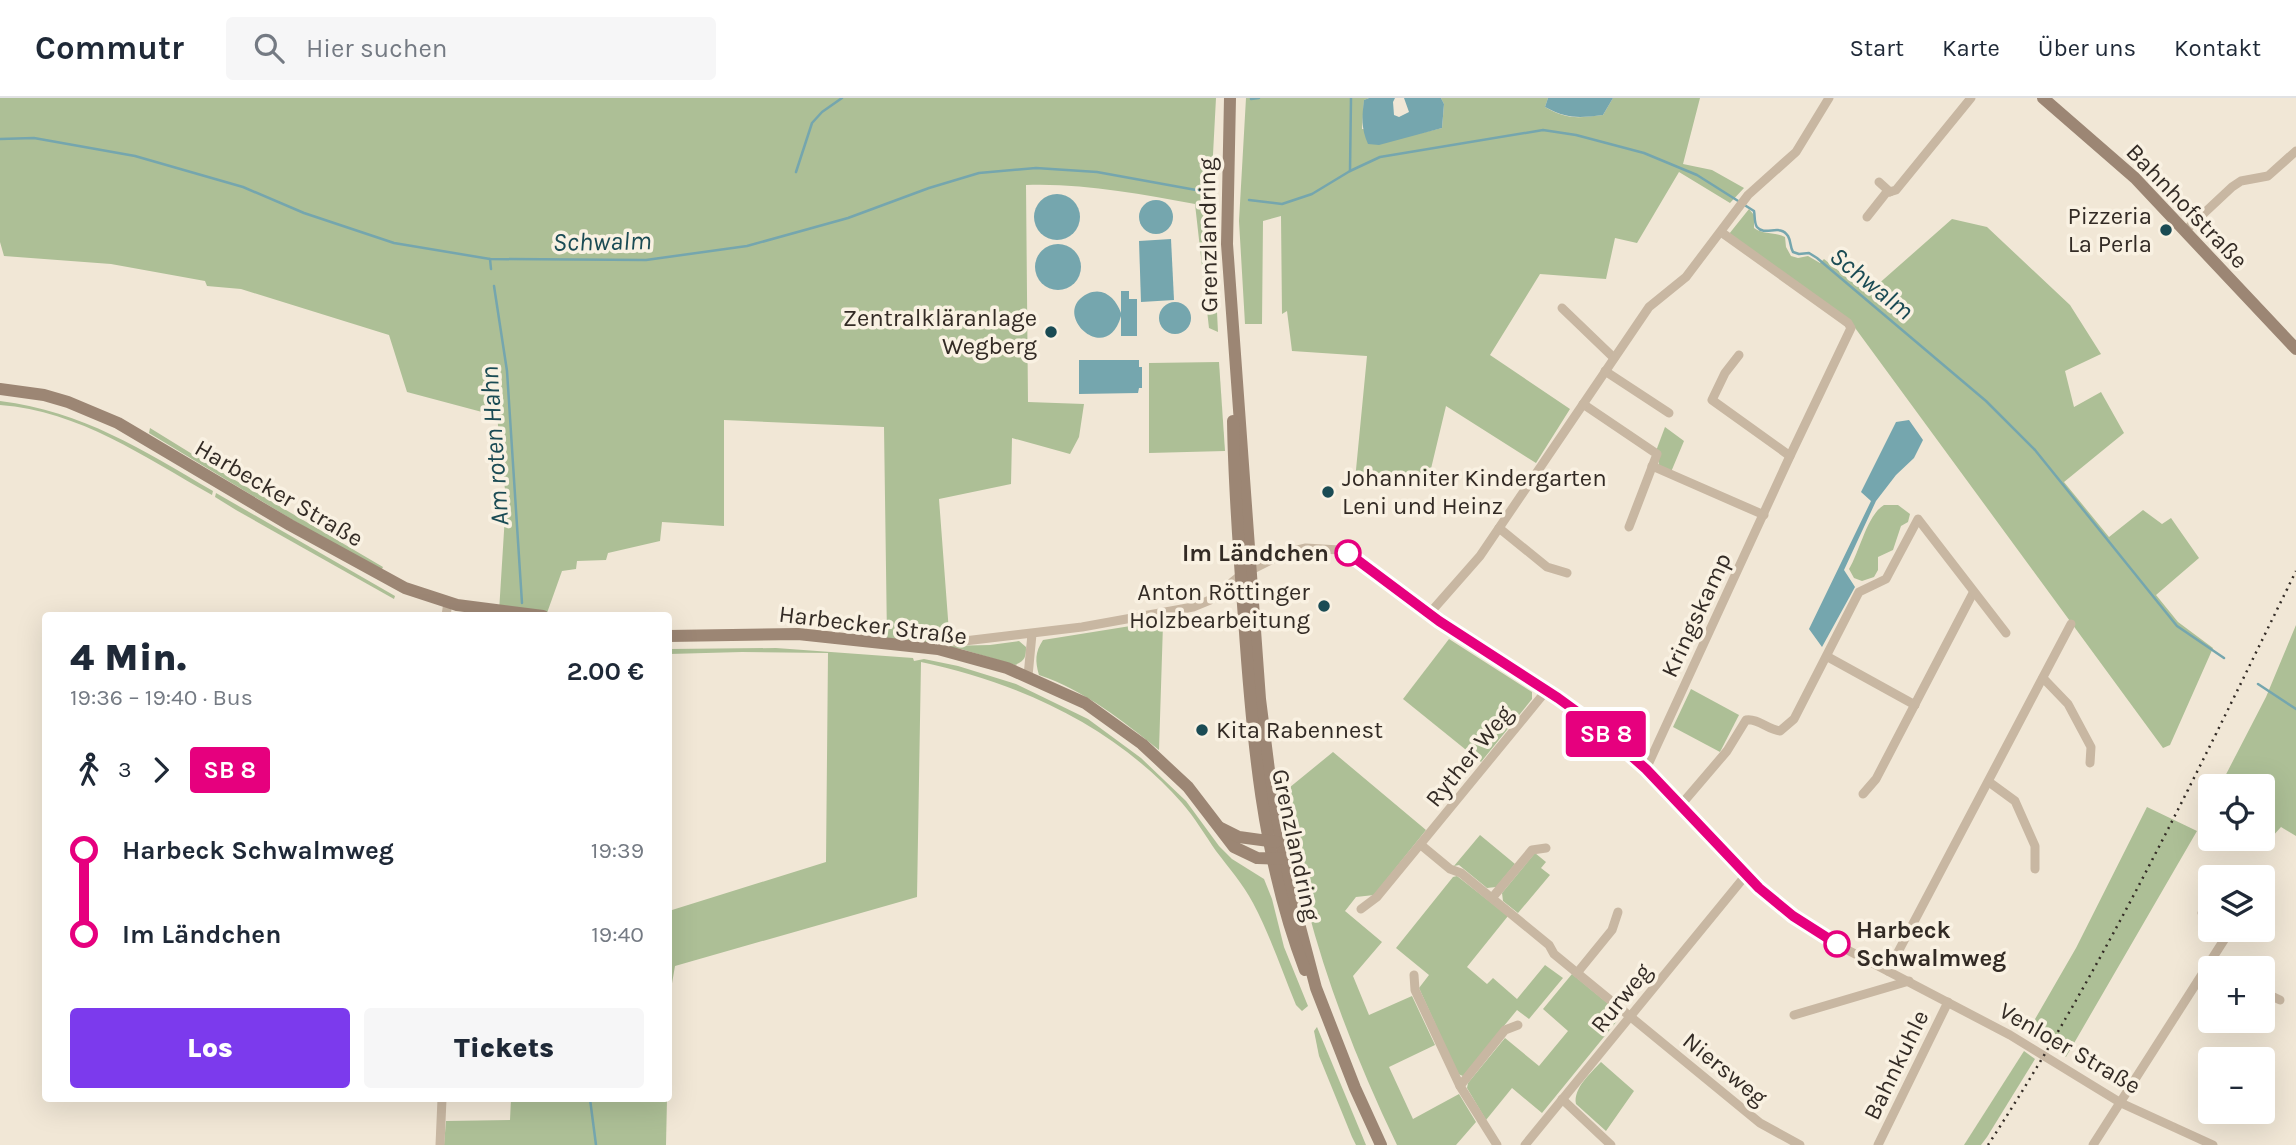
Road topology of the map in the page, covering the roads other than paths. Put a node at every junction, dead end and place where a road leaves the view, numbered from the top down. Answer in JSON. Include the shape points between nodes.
{"nodes":[{"id":1,"x":1230,"y":98,"type":"edge"},
{"id":2,"x":1829,"y":98,"type":"edge"},
{"id":3,"x":1971,"y":98,"type":"edge"},
{"id":4,"x":2043,"y":98,"type":"edge"},
{"id":5,"x":2296,"y":151,"type":"edge"},
{"id":6,"x":1879,"y":182,"type":"dead end"},
{"id":7,"x":1890,"y":192,"type":"junction"},
{"id":8,"x":1867,"y":217,"type":"dead end"},
{"id":9,"x":2185,"y":231,"type":"junction"},
{"id":10,"x":1721,"y":232,"type":"junction"},
{"id":11,"x":1562,"y":308,"type":"dead end"},
{"id":12,"x":2296,"y":349,"type":"edge"},
{"id":13,"x":1738,"y":355,"type":"dead end"},
{"id":14,"x":1614,"y":358,"type":"junction"},
{"id":15,"x":1605,"y":371,"type":"junction"},
{"id":16,"x":0,"y":389,"type":"edge"},
{"id":17,"x":1583,"y":404,"type":"junction"},
{"id":18,"x":1669,"y":413,"type":"dead end"},
{"id":19,"x":1790,"y":456,"type":"junction"},
{"id":20,"x":1652,"y":466,"type":"junction"},
{"id":21,"x":1764,"y":515,"type":"junction"},
{"id":22,"x":1629,"y":527,"type":"dead end"},
{"id":23,"x":1499,"y":528,"type":"junction"},
{"id":24,"x":1246,"y":572,"type":"junction"},
{"id":25,"x":1567,"y":573,"type":"dead end"},
{"id":26,"x":1973,"y":593,"type":"junction"},
{"id":27,"x":447,"y":602,"type":"junction"},
{"id":28,"x":446,"y":612,"type":"edge"},
{"id":29,"x":516,"y":612,"type":"edge"},
{"id":30,"x":1429,"y":614,"type":"junction"},
{"id":31,"x":2071,"y":624,"type":"dead end"},
{"id":32,"x":2006,"y":633,"type":"dead end"},
{"id":33,"x":1032,"y":634,"type":"junction"},
{"id":34,"x":672,"y":636,"type":"edge"},
{"id":35,"x":956,"y":642,"type":"dead end"},
{"id":36,"x":1828,"y":657,"type":"junction"},
{"id":37,"x":1028,"y":676,"type":"junction"},
{"id":38,"x":2043,"y":678,"type":"junction"},
{"id":39,"x":1546,"y":691,"type":"junction"},
{"id":40,"x":1915,"y":705,"type":"junction"},
{"id":41,"x":2090,"y":763,"type":"dead end"},
{"id":42,"x":1646,"y":769,"type":"junction"},
{"id":43,"x":1989,"y":782,"type":"junction"},
{"id":44,"x":1863,"y":794,"type":"dead end"},
{"id":45,"x":1680,"y":806,"type":"junction"},
{"id":46,"x":1221,"y":828,"type":"junction"},
{"id":47,"x":1275,"y":842,"type":"junction"},
{"id":48,"x":1421,"y":845,"type":"junction"},
{"id":49,"x":1546,"y":848,"type":"dead end"},
{"id":50,"x":1279,"y":859,"type":"junction"},
{"id":51,"x":2035,"y":869,"type":"dead end"},
{"id":52,"x":1746,"y":875,"type":"junction"},
{"id":53,"x":1492,"y":898,"type":"junction"},
{"id":54,"x":1361,"y":909,"type":"dead end"},
{"id":55,"x":1618,"y":912,"type":"dead end"},
{"id":56,"x":1888,"y":971,"type":"junction"},
{"id":57,"x":1577,"y":973,"type":"junction"},
{"id":58,"x":1414,"y":975,"type":"dead end"},
{"id":59,"x":1909,"y":981,"type":"junction"},
{"id":60,"x":2198,"y":987,"type":"edge"},
{"id":61,"x":2275,"y":998,"type":"edge"},
{"id":62,"x":2280,"y":1000,"type":"dead end"},
{"id":63,"x":1948,"y":1002,"type":"junction"},
{"id":64,"x":1794,"y":1016,"type":"dead end"},
{"id":65,"x":1631,"y":1017,"type":"junction"},
{"id":66,"x":1518,"y":1025,"type":"dead end"},
{"id":67,"x":1460,"y":1086,"type":"junction"},
{"id":68,"x":1562,"y":1100,"type":"junction"},
{"id":69,"x":442,"y":1102,"type":"edge"},
{"id":70,"x":2121,"y":1103,"type":"junction"},
{"id":71,"x":440,"y":1145,"type":"edge"},
{"id":72,"x":1381,"y":1145,"type":"edge"},
{"id":73,"x":1497,"y":1145,"type":"edge"},
{"id":74,"x":1525,"y":1145,"type":"edge"},
{"id":75,"x":1611,"y":1145,"type":"edge"},
{"id":76,"x":1800,"y":1145,"type":"edge"},
{"id":77,"x":1878,"y":1145,"type":"edge"},
{"id":78,"x":2093,"y":1145,"type":"edge"},
{"id":79,"x":2213,"y":1145,"type":"edge"}],
"edges":[{"from":1,"to":24,"type":"main road","name":"Grenzlandring","via":[[1226,231],[1234,446]]},
{"from":2,"to":10,"type":"street","via":[[1796,152],[1748,195]]},
{"from":3,"to":7,"type":"street"},
{"from":4,"to":9,"type":"main road","name":"Bahnhofstraße","via":[[2135,178]]},
{"from":5,"to":9,"type":"street","via":[[2268,176],[2232,187]]},
{"from":6,"to":7,"type":"street"},
{"from":7,"to":8,"type":"street"},
{"from":9,"to":12,"type":"main road","name":"Bahnhofstraße"},
{"from":10,"to":14,"type":"street","via":[[1686,277],[1649,307]]},
{"from":10,"to":19,"type":"street","name":"Kringskamp","via":[[1851,328]]},
{"from":11,"to":14,"type":"street"},
{"from":13,"to":19,"type":"street","via":[[1712,400]]},
{"from":14,"to":15,"type":"street"},
{"from":15,"to":17,"type":"street"},
{"from":15,"to":18,"type":"street"},
{"from":16,"to":27,"type":"main road","name":"Harbecker Straße","via":[[44,395],[118,423],[384,577]]},
{"from":17,"to":20,"type":"street","via":[[1657,454]]},
{"from":17,"to":23,"type":"street"},
{"from":19,"to":21,"type":"street","name":"Kringskamp"},
{"from":20,"to":21,"type":"street"},
{"from":20,"to":22,"type":"street"},
{"from":21,"to":42,"type":"street","name":"Kringskamp"},
{"from":23,"to":25,"type":"street","via":[[1547,567]]},
{"from":23,"to":30,"type":"street"},
{"from":24,"to":30,"type":"street","name":"Venloer Straße","via":[[1284,553],[1306,548],[1339,550]]},
{"from":24,"to":33,"type":"street","name":"Harbecker Straße","via":[[1210,600],[1193,607]]},
{"from":24,"to":47,"type":"main road","name":"Grenzlandring","via":[[1253,728]]},
{"from":26,"to":32,"type":"street"},
{"from":26,"to":36,"type":"street","via":[[1918,519],[1886,579],[1859,592]]},
{"from":26,"to":40,"type":"street"},
{"from":27,"to":28,"type":"street"},
{"from":27,"to":29,"type":"main road","name":"Harbecker Straße"},
{"from":30,"to":39,"type":"street","name":"Venloer Straße"},
{"from":31,"to":38,"type":"street"},
{"from":33,"to":35,"type":"street","name":"Harbecker Straße"},
{"from":33,"to":37,"type":"street"},
{"from":34,"to":37,"type":"main road","name":"Harbecker Straße","via":[[797,634],[902,645],[956,653]]},
{"from":36,"to":40,"type":"street"},
{"from":36,"to":45,"type":"street","via":[[1794,719],[1780,731],[1746,720],[1727,751]]},
{"from":37,"to":46,"type":"main road","name":"Harbecker Straße","via":[[1085,703],[1142,744],[1188,787]]},
{"from":38,"to":41,"type":"street","via":[[2068,705],[2091,747]]},
{"from":38,"to":43,"type":"street"},
{"from":39,"to":42,"type":"street","name":"Venloer Straße","via":[[1602,730]]},
{"from":39,"to":48,"type":"street","name":"Ryther Weg"},
{"from":40,"to":44,"type":"street","via":[[1876,779]]},
{"from":42,"to":45,"type":"street","name":"Venloer Straße"},
{"from":43,"to":51,"type":"street","via":[[2015,801],[2035,846]]},
{"from":43,"to":56,"type":"street"},
{"from":45,"to":52,"type":"street","name":"Venloer Straße"},
{"from":46,"to":47,"type":"main road","via":[[1239,837]]},
{"from":46,"to":50,"type":"main road","name":"Harbecker Straße","via":[[1234,847],[1257,858]]},
{"from":47,"to":50,"type":"main road","name":"Grenzlandring"},
{"from":48,"to":53,"type":"street"},
{"from":48,"to":54,"type":"street","name":"Ryther Weg"},
{"from":49,"to":53,"type":"street","via":[[1532,850]]},
{"from":50,"to":72,"type":"main road","name":"Grenzlandring","via":[[1316,988]]},
{"from":52,"to":56,"type":"street","name":"Venloer Straße","via":[[1819,933]]},
{"from":52,"to":65,"type":"street","name":"Rurweg"},
{"from":53,"to":57,"type":"street"},
{"from":55,"to":57,"type":"street","via":[[1612,930]]},
{"from":56,"to":59,"type":"street","name":"Venloer Straße"},
{"from":57,"to":65,"type":"street"},
{"from":58,"to":67,"type":"street","via":[[1415,990]]},
{"from":59,"to":63,"type":"street","name":"Venloer Straße"},
{"from":59,"to":64,"type":"street"},
{"from":60,"to":70,"type":"street"},
{"from":61,"to":62,"type":"street"},
{"from":63,"to":70,"type":"street","name":"Venloer Straße"},
{"from":63,"to":77,"type":"street","name":"Bahnkuhle"},
{"from":65,"to":68,"type":"street","name":"Rurweg"},
{"from":65,"to":76,"type":"street","name":"Niersweg","via":[[1766,1128]]},
{"from":66,"to":67,"type":"street","via":[[1506,1030]]},
{"from":67,"to":73,"type":"street"},
{"from":68,"to":74,"type":"street","name":"Rurweg"},
{"from":68,"to":75,"type":"street"},
{"from":69,"to":71,"type":"street"},
{"from":70,"to":78,"type":"street"},
{"from":70,"to":79,"type":"street","name":"Venloer Straße"}]}
